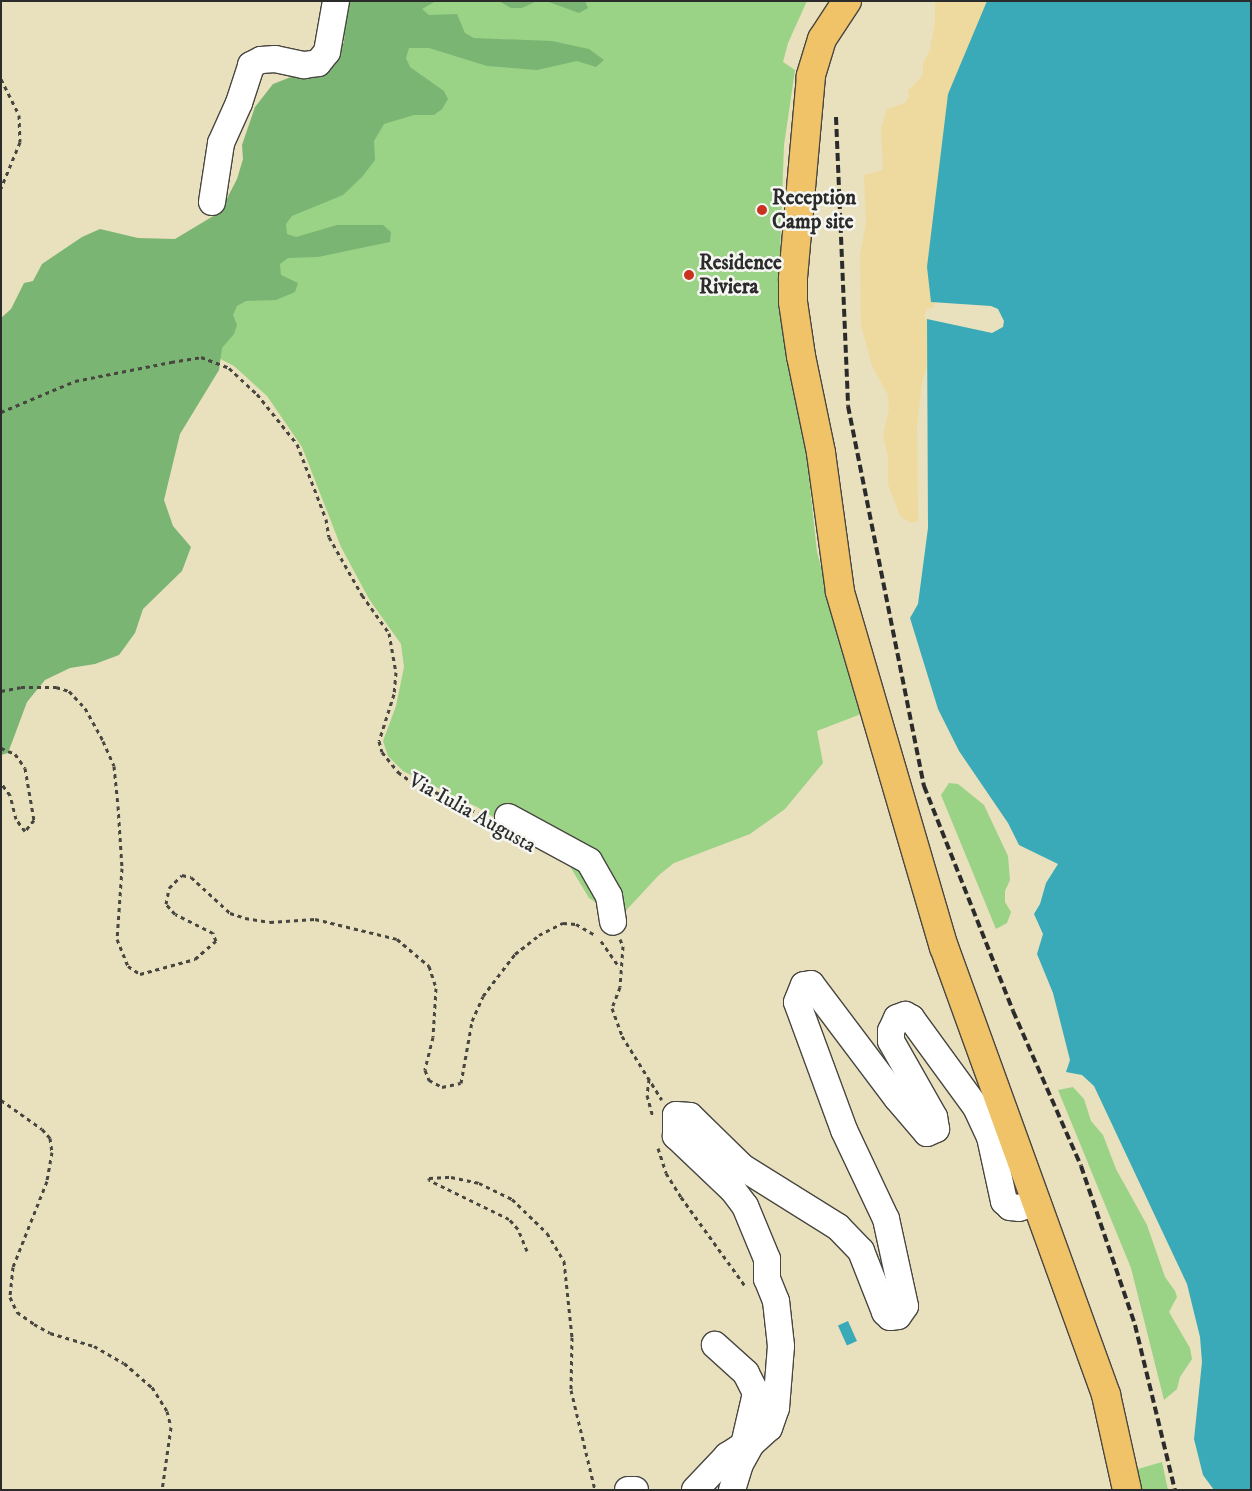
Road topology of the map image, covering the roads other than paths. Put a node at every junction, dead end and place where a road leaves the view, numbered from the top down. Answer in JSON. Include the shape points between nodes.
{"nodes":[{"id":1,"x":336,"y":1,"type":"edge"},
{"id":2,"x":848,"y":1,"type":"edge"},
{"id":3,"x":212,"y":202,"type":"dead end"},
{"id":4,"x":499,"y":819,"type":"road end"},
{"id":5,"x":613,"y":922,"type":"road end"},
{"id":6,"x":1038,"y":1202,"type":"junction"},
{"id":7,"x":715,"y":1345,"type":"dead end"},
{"id":8,"x":748,"y":1445,"type":"junction"},
{"id":9,"x":628,"y":1490,"type":"edge"},
{"id":10,"x":635,"y":1490,"type":"edge"},
{"id":11,"x":695,"y":1490,"type":"edge"},
{"id":12,"x":732,"y":1490,"type":"edge"},
{"id":13,"x":1127,"y":1490,"type":"edge"}],
"edges":[{"from":1,"to":3,"type":"street","via":[[327,52],[318,63],[304,65],[260,60],[251,65],[221,143]]},
{"from":2,"to":6,"type":"main road","via":[[822,39],[807,107],[793,269],[793,302],[801,356],[821,453],[840,592],[852,639],[944,948]]},
{"from":4,"to":5,"type":"street","via":[[589,861],[609,896]]},
{"from":6,"to":8,"type":"street","via":[[1019,1208],[1010,1207],[1004,1201],[990,1138],[976,1107],[911,1018],[905,1015],[897,1018],[891,1031],[892,1041],[934,1117],[936,1128],[928,1133],[896,1098],[811,984],[800,989],[797,1002],[844,1130],[886,1219],[905,1295],[902,1314],[890,1317],[885,1312],[872,1272],[861,1251],[838,1227],[742,1167],[690,1116],[675,1124],[745,1206],[767,1259],[767,1279],[776,1301],[780,1326],[781,1375],[769,1428]]},
{"from":6,"to":13,"type":"main road","via":[[1106,1395]]},
{"from":7,"to":8,"type":"street","via":[[754,1384],[756,1393]]},
{"from":8,"to":11,"type":"street","via":[[727,1456]]},
{"from":8,"to":12,"type":"street"},
{"from":9,"to":10,"type":"street"}]}
